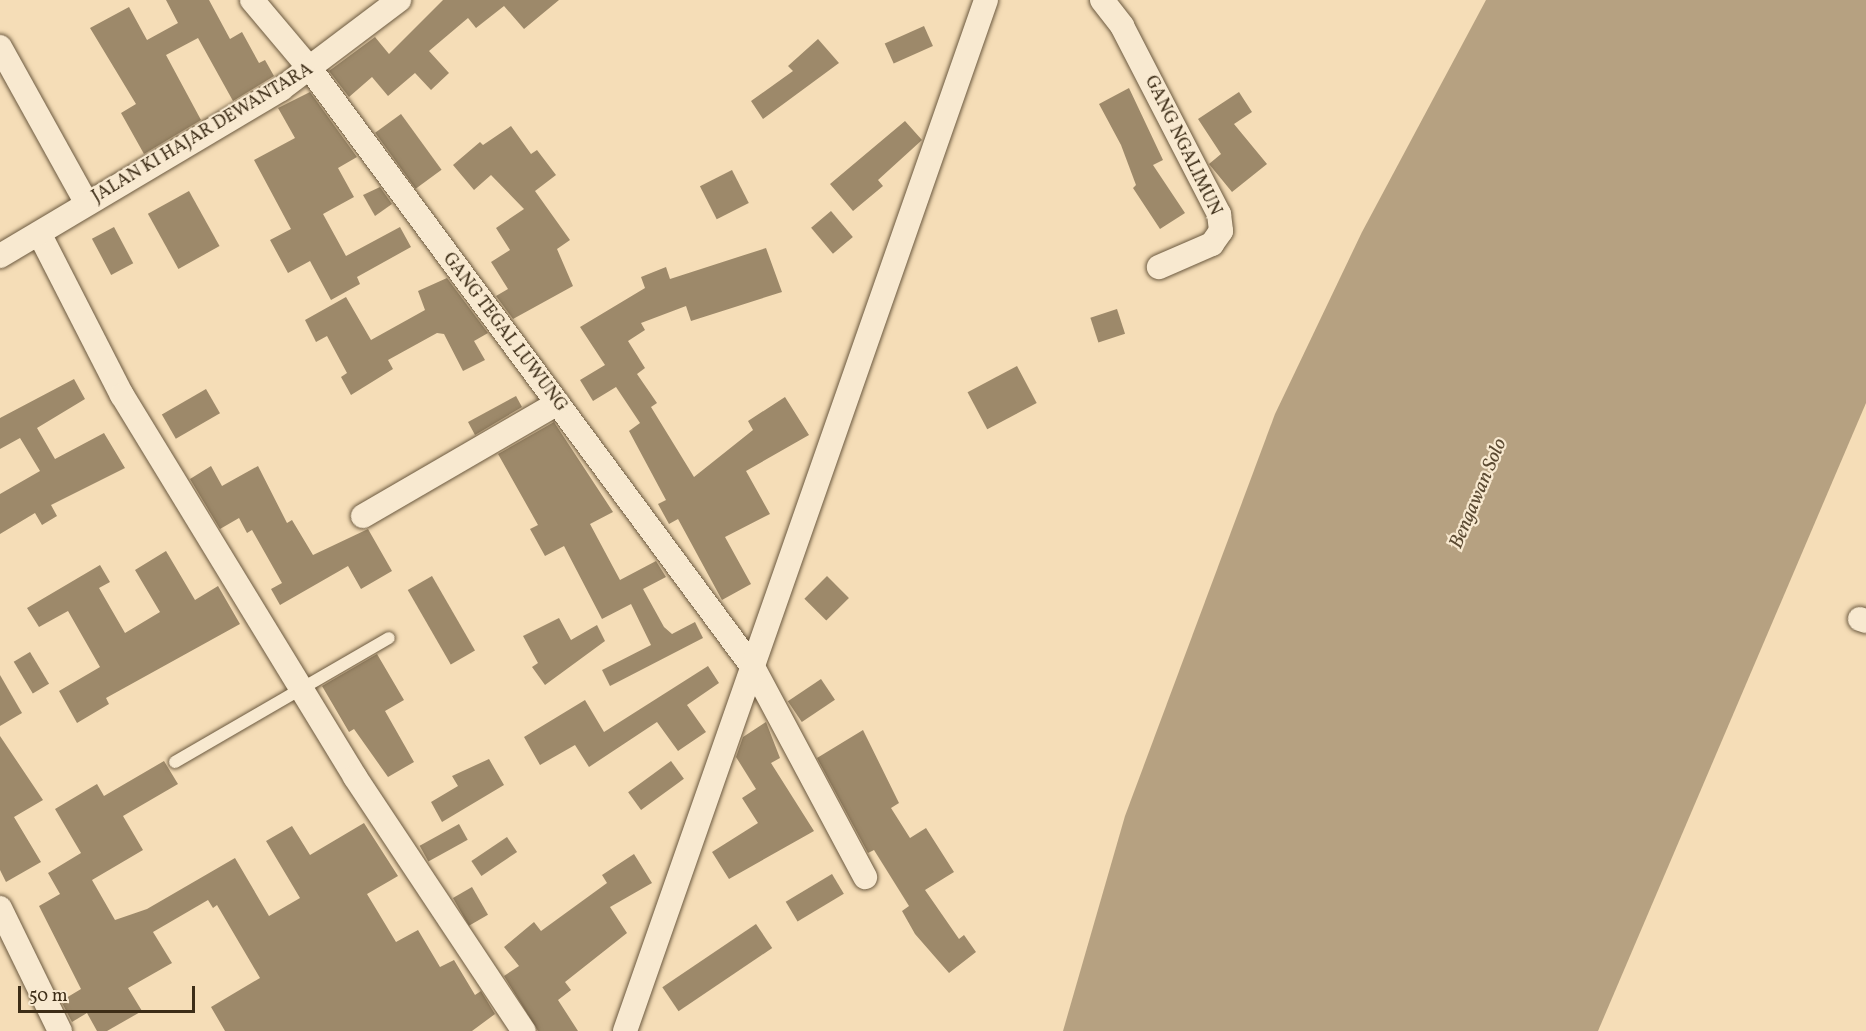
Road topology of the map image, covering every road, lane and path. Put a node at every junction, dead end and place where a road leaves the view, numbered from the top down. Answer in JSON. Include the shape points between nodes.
{"nodes":[{"id":1,"x":252,"y":0,"type":"edge"},
{"id":2,"x":399,"y":0,"type":"edge"},
{"id":3,"x":986,"y":0,"type":"edge"},
{"id":4,"x":1102,"y":0,"type":"edge"},
{"id":5,"x":0,"y":47,"type":"edge"},
{"id":6,"x":311,"y":70,"type":"junction"},
{"id":7,"x":87,"y":204,"type":"junction"},
{"id":8,"x":40,"y":235,"type":"junction"},
{"id":9,"x":0,"y":256,"type":"edge"},
{"id":10,"x":1159,"y":267,"type":"dead end"},
{"id":11,"x":558,"y":403,"type":"junction"},
{"id":12,"x":363,"y":516,"type":"dead end"},
{"id":13,"x":389,"y":638,"type":"dead end"},
{"id":14,"x":754,"y":669,"type":"junction"},
{"id":15,"x":302,"y":691,"type":"junction"},
{"id":16,"x":176,"y":762,"type":"dead end"},
{"id":17,"x":865,"y":877,"type":"dead end"},
{"id":18,"x":0,"y":908,"type":"edge"},
{"id":19,"x":60,"y":1031,"type":"edge"},
{"id":20,"x":524,"y":1031,"type":"edge"},
{"id":21,"x":625,"y":1031,"type":"edge"}],
"edges":[{"from":1,"to":6,"type":"street","name":"GANG TEGAL LUWUNG"},
{"from":2,"to":6,"type":"street","name":"JALAN KI HAJAR DEWANTARA"},
{"from":3,"to":14,"type":"street"},
{"from":4,"to":10,"type":"street","name":"GANG NGALIMUN","via":[[1122,26],[1219,214],[1221,231],[1212,244]]},
{"from":5,"to":7,"type":"street"},
{"from":6,"to":7,"type":"street","name":"JALAN KI HAJAR DEWANTARA"},
{"from":6,"to":11,"type":"street","name":"GANG TEGAL LUWUNG"},
{"from":7,"to":8,"type":"street","name":"JALAN KI HAJAR DEWANTARA"},
{"from":8,"to":9,"type":"street","name":"JALAN KI HAJAR DEWANTARA"},
{"from":8,"to":15,"type":"street","via":[[122,395]]},
{"from":11,"to":12,"type":"street"},
{"from":11,"to":14,"type":"street","name":"GANG TEGAL LUWUNG"},
{"from":13,"to":15,"type":"lane"},
{"from":14,"to":17,"type":"street","name":"GANG TEGAL LUWUNG"},
{"from":14,"to":21,"type":"street"},
{"from":15,"to":16,"type":"lane"},
{"from":15,"to":20,"type":"street"},
{"from":18,"to":19,"type":"street"}]}
